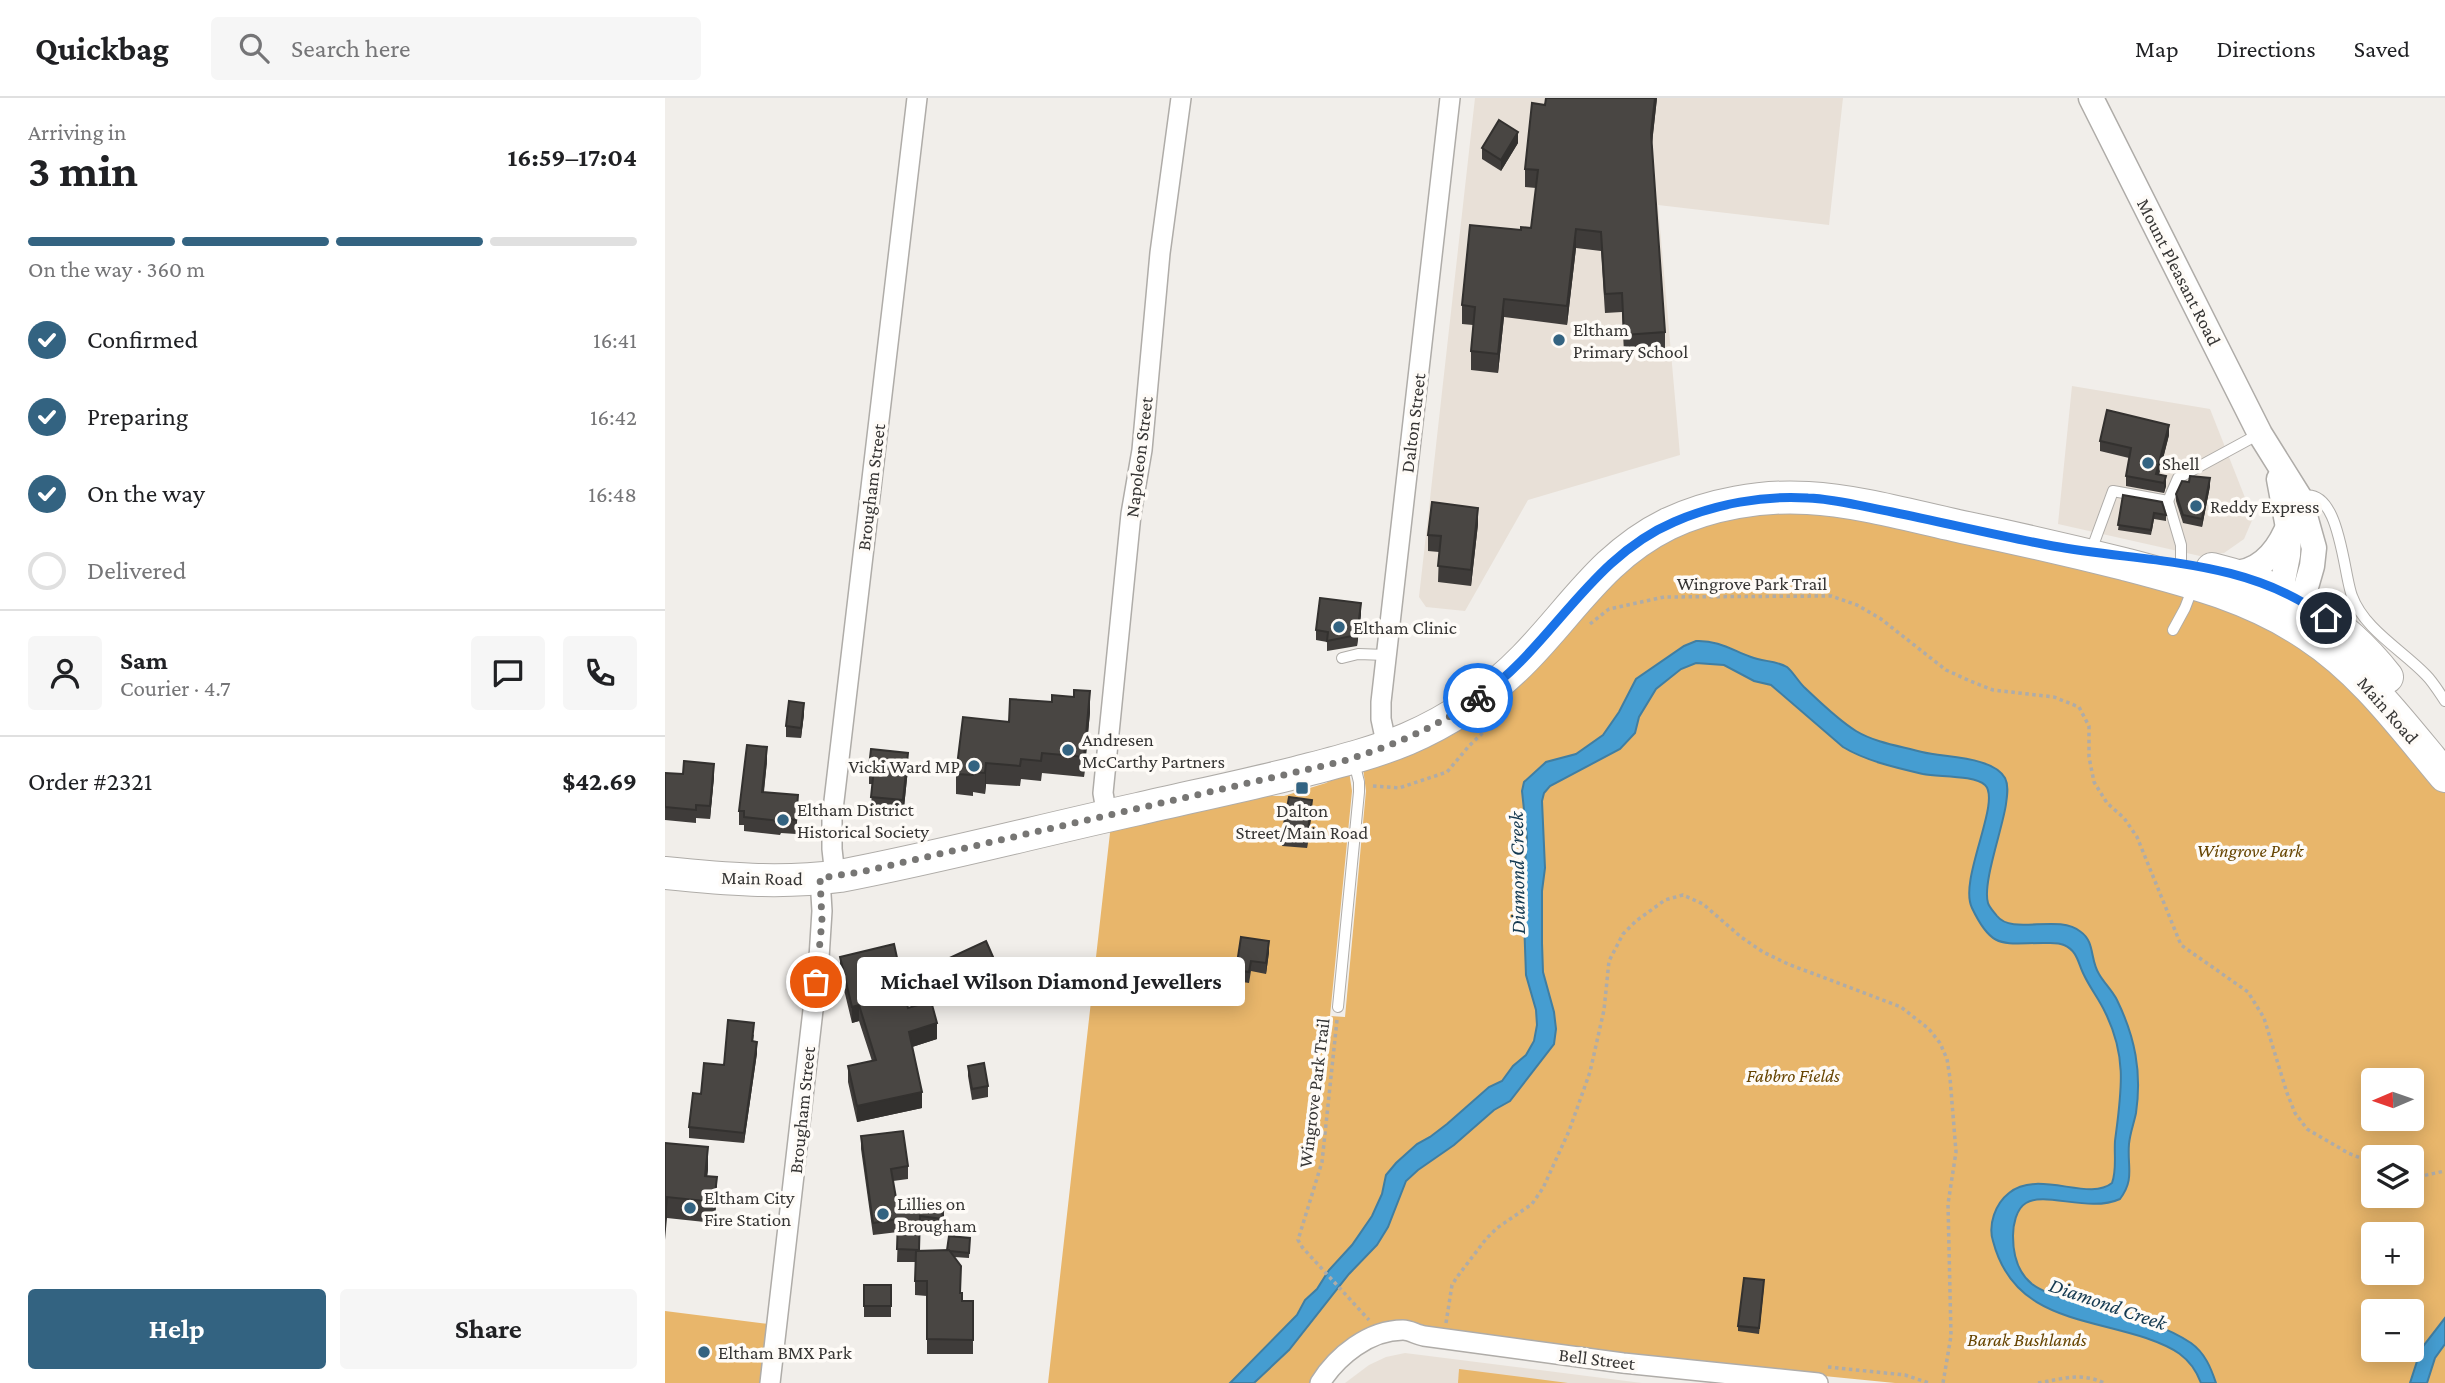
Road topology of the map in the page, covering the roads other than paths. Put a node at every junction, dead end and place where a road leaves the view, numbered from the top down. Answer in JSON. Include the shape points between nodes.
{"nodes":[{"id":1,"x":916,"y":98,"type":"edge"},
{"id":2,"x":1181,"y":98,"type":"edge"},
{"id":3,"x":1450,"y":98,"type":"edge"},
{"id":4,"x":2091,"y":98,"type":"edge"},
{"id":5,"x":2263,"y":439,"type":"junction"},
{"id":6,"x":2300,"y":498,"type":"junction"},
{"id":7,"x":2168,"y":501,"type":"junction"},
{"id":8,"x":2289,"y":534,"type":"junction"},
{"id":9,"x":2091,"y":553,"type":"junction"},
{"id":10,"x":2188,"y":573,"type":"junction"},
{"id":11,"x":2227,"y":573,"type":"junction"},
{"id":12,"x":2289,"y":604,"type":"junction"},
{"id":13,"x":2173,"y":631,"type":"dead end"},
{"id":14,"x":1386,"y":655,"type":"junction"},
{"id":15,"x":1342,"y":658,"type":"dead end"},
{"id":16,"x":2445,"y":701,"type":"edge"},
{"id":17,"x":1387,"y":747,"type":"junction"},
{"id":18,"x":2445,"y":755,"type":"edge"},
{"id":19,"x":1356,"y":770,"type":"junction"},
{"id":20,"x":2445,"y":776,"type":"edge"},
{"id":21,"x":1107,"y":816,"type":"junction"},
{"id":22,"x":665,"y":873,"type":"edge"},
{"id":23,"x":827,"y":877,"type":"junction"},
{"id":24,"x":1338,"y":1007,"type":"road end"},
{"id":25,"x":1364,"y":1348,"type":"junction"},
{"id":26,"x":770,"y":1383,"type":"edge"},
{"id":27,"x":1320,"y":1383,"type":"edge"},
{"id":28,"x":1332,"y":1383,"type":"edge"},
{"id":29,"x":1818,"y":1383,"type":"edge"}],
"edges":[{"from":1,"to":23,"type":"street","name":"Brougham Street"},
{"from":2,"to":21,"type":"street","name":"Napoleon Street","via":[[1131,514],[1104,793]]},
{"from":3,"to":14,"type":"street","name":"Dalton Street"},
{"from":4,"to":5,"type":"street","name":"Mount Pleasant Road"},
{"from":5,"to":6,"type":"street","name":"Mount Pleasant Road"},
{"from":5,"to":7,"type":"lane","via":[[2178,478]]},
{"from":5,"to":8,"type":"street","name":"Mount Pleasant Road","via":[[2281,487]]},
{"from":6,"to":8,"type":"street"},
{"from":6,"to":12,"type":"street","name":"Mount Pleasant Road","via":[[2313,548],[2312,566]]},
{"from":6,"to":16,"type":"lane","via":[[2316,497],[2332,515],[2347,583],[2364,618],[2427,676]]},
{"from":7,"to":9,"type":"lane","via":[[2113,492]]},
{"from":7,"to":10,"type":"lane"},
{"from":8,"to":11,"type":"street","via":[[2262,564]]},
{"from":8,"to":12,"type":"street","name":"Mount Pleasant Road"},
{"from":9,"to":10,"type":"main road","name":"Main Road"},
{"from":9,"to":17,"type":"main road","name":"Main Road","via":[[1810,498],[1756,500],[1696,513],[1648,535],[1604,567],[1524,659],[1490,690],[1444,720]]},
{"from":10,"to":11,"type":"main road","name":"Main Road"},
{"from":10,"to":12,"type":"main road","name":"Main Road","via":[[2247,601]]},
{"from":10,"to":13,"type":"lane","via":[[2185,608]]},
{"from":11,"to":12,"type":"main road","name":"Main Road","via":[[2261,582]]},
{"from":12,"to":18,"type":"main road","name":"Main Road","via":[[2338,628],[2369,656]]},
{"from":12,"to":20,"type":"main road","name":"Main Road","via":[[2308,635],[2344,662]]},
{"from":14,"to":15,"type":"lane"},
{"from":14,"to":17,"type":"street","name":"Dalton Street","via":[[1381,719]]},
{"from":17,"to":19,"type":"main road","name":"Main Road"},
{"from":19,"to":21,"type":"main road","name":"Main Road","via":[[1240,786]]},
{"from":19,"to":24,"type":"lane"},
{"from":21,"to":23,"type":"main road","name":"Main Road"},
{"from":22,"to":23,"type":"main road","name":"Main Road","via":[[765,880]]},
{"from":23,"to":26,"type":"street","name":"Brougham Street"},
{"from":25,"to":27,"type":"street","via":[[1329,1371]]},
{"from":25,"to":28,"type":"street"},
{"from":25,"to":29,"type":"street","name":"Bell Street","via":[[1375,1336],[1408,1331],[1623,1363]]}]}
